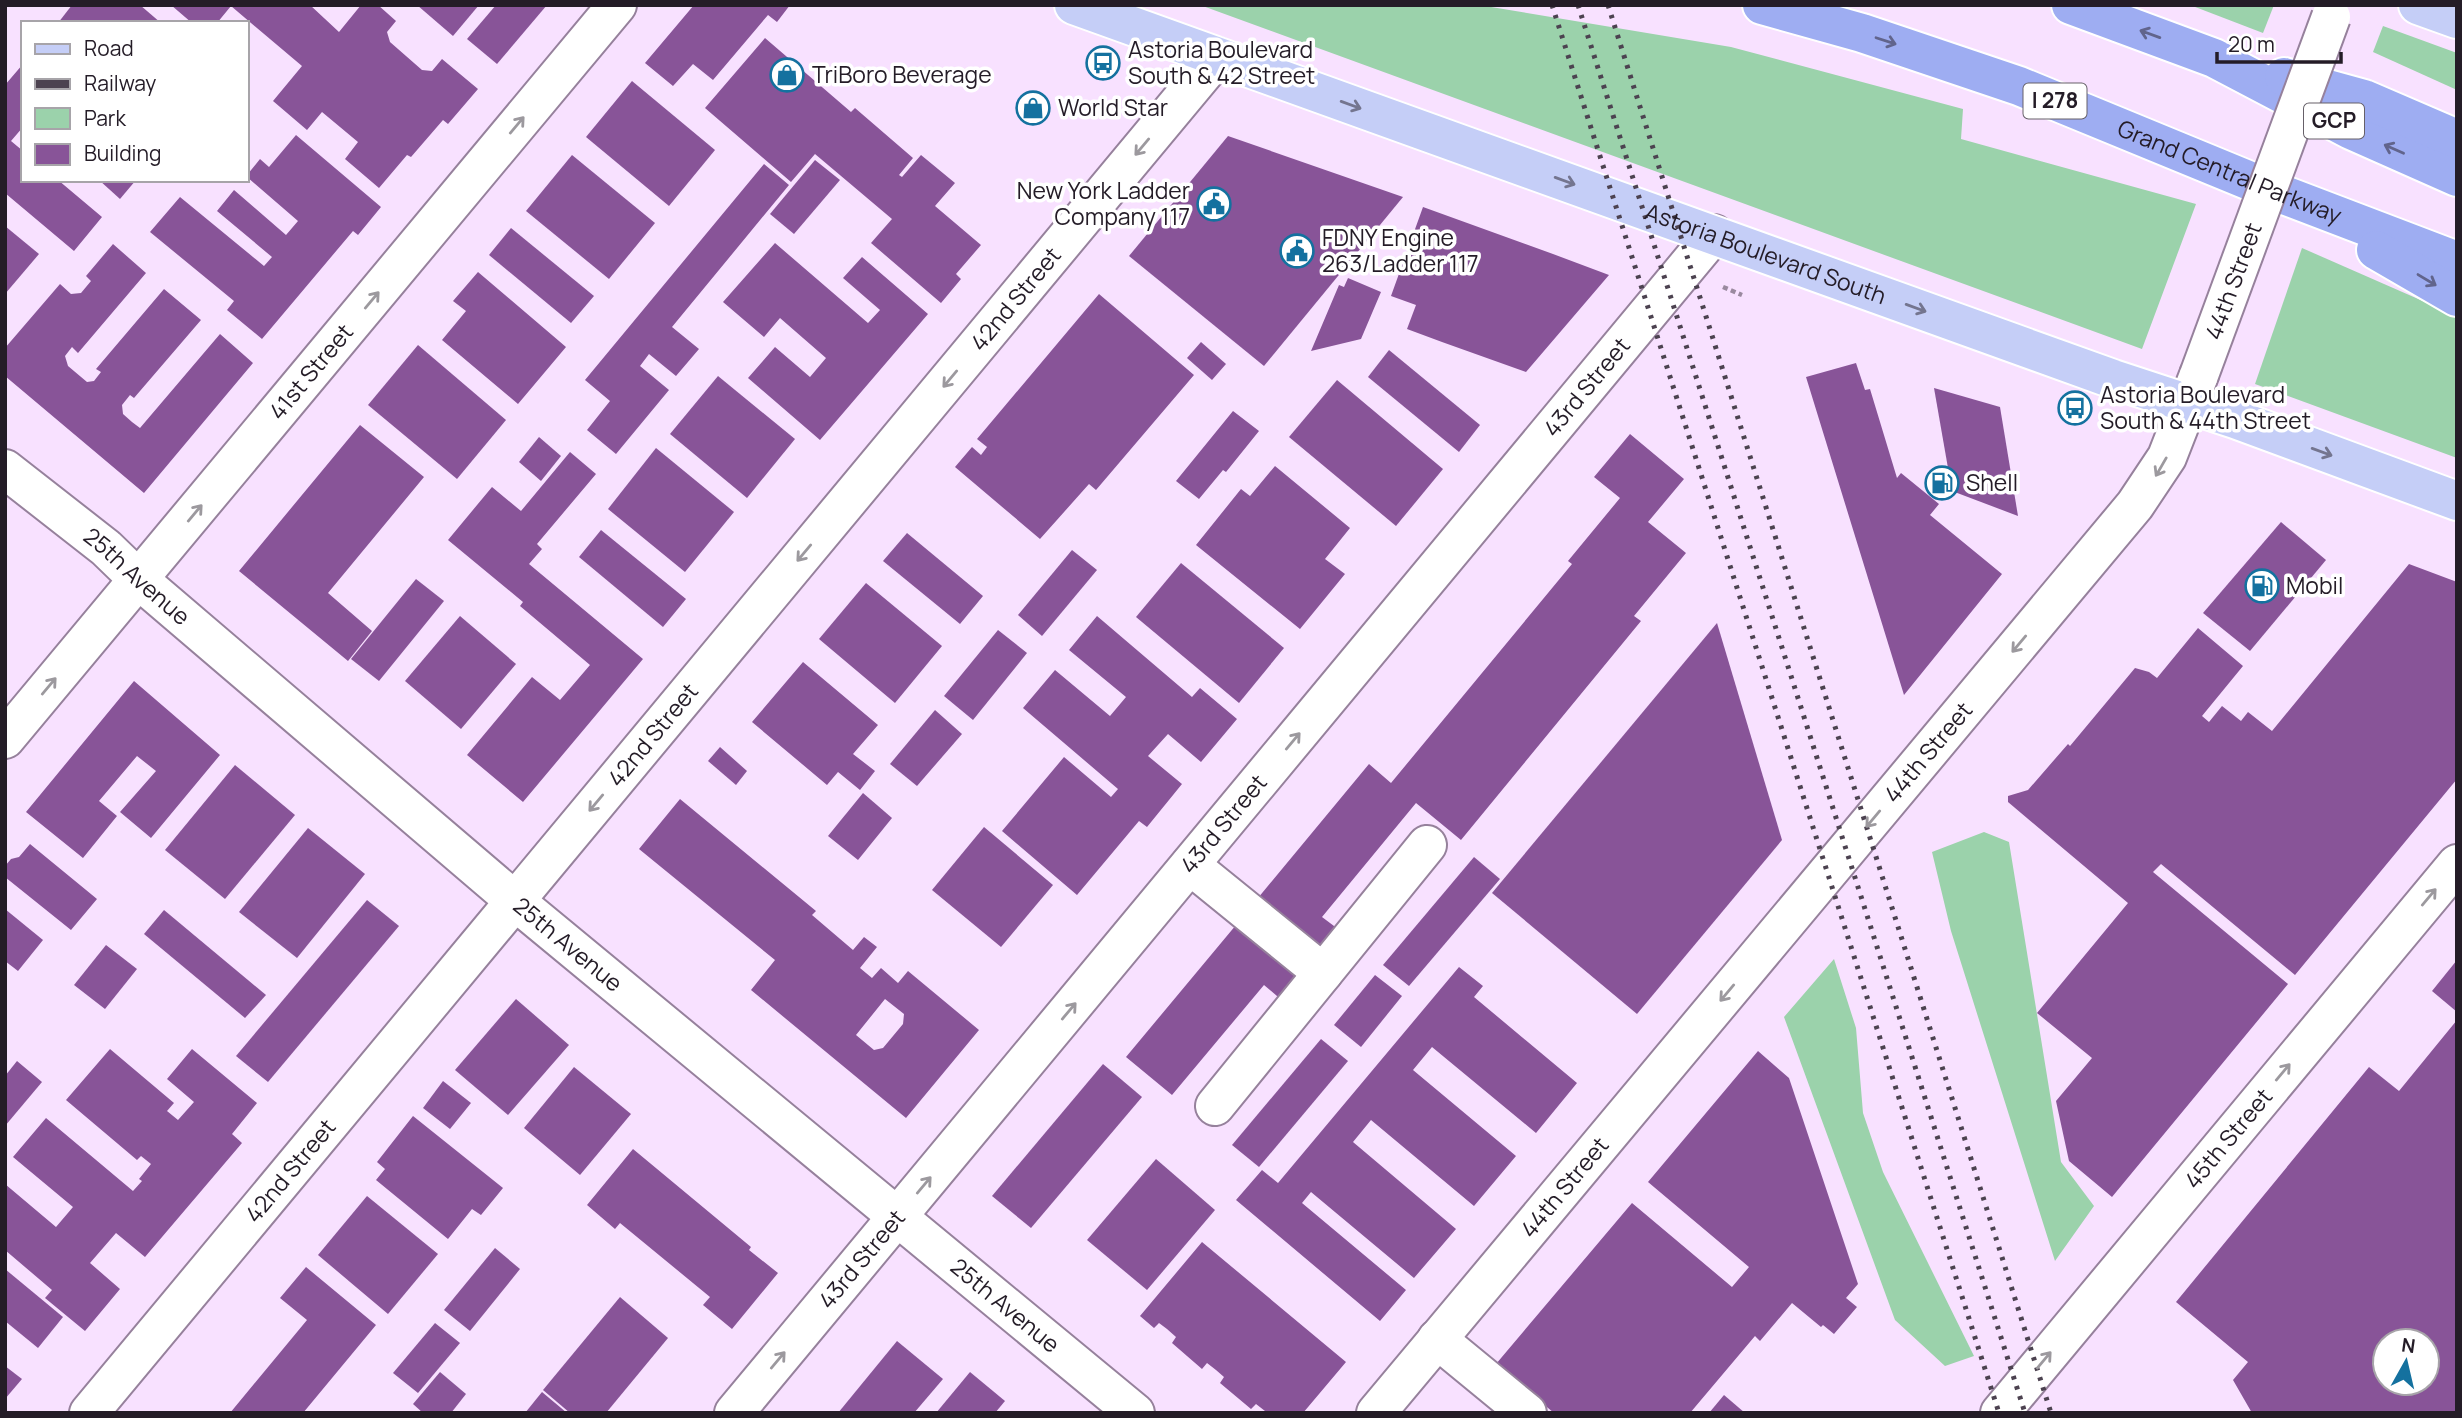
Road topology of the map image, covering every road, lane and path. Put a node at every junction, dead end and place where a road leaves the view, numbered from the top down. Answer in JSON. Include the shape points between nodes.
{"nodes":[{"id":1,"x":617,"y":5,"type":"edge"},
{"id":2,"x":1074,"y":5,"type":"edge"},
{"id":3,"x":1762,"y":5,"type":"edge"},
{"id":4,"x":2071,"y":5,"type":"edge"},
{"id":5,"x":2418,"y":5,"type":"edge"},
{"id":6,"x":2333,"y":11,"type":"edge"},
{"id":7,"x":2457,"y":19,"type":"edge"},
{"id":8,"x":1217,"y":57,"type":"junction"},
{"id":9,"x":2214,"y":58,"type":"junction"},
{"id":10,"x":2457,"y":139,"type":"edge"},
{"id":11,"x":2457,"y":177,"type":"edge"},
{"id":12,"x":2284,"y":195,"type":"junction"},
{"id":13,"x":1714,"y":234,"type":"junction"},
{"id":14,"x":2457,"y":261,"type":"edge"},
{"id":15,"x":1722,"y":287,"type":"dead end"},
{"id":16,"x":1742,"y":295,"type":"dead end"},
{"id":17,"x":2457,"y":297,"type":"edge"},
{"id":18,"x":2194,"y":390,"type":"junction"},
{"id":19,"x":5,"y":469,"type":"edge"},
{"id":20,"x":2457,"y":501,"type":"edge"},
{"id":21,"x":138,"y":579,"type":"junction"},
{"id":22,"x":5,"y":739,"type":"edge"},
{"id":23,"x":1427,"y":845,"type":"dead end"},
{"id":24,"x":2457,"y":864,"type":"edge"},
{"id":25,"x":1190,"y":865,"type":"junction"},
{"id":26,"x":515,"y":901,"type":"junction"},
{"id":27,"x":1323,"y":973,"type":"junction"},
{"id":28,"x":1215,"y":1106,"type":"dead end"},
{"id":29,"x":897,"y":1217,"type":"junction"},
{"id":30,"x":1437,"y":1339,"type":"junction"},
{"id":31,"x":89,"y":1413,"type":"edge"},
{"id":32,"x":734,"y":1413,"type":"edge"},
{"id":33,"x":1135,"y":1413,"type":"edge"},
{"id":34,"x":1376,"y":1413,"type":"edge"},
{"id":35,"x":1527,"y":1413,"type":"edge"},
{"id":36,"x":2000,"y":1413,"type":"edge"}],
"edges":[{"from":21,"to":1,"type":"street","name":"41st Street","one_way":true},
{"from":2,"to":8,"type":"main road","name":"Astoria Boulevard South"},
{"from":3,"to":12,"type":"highway","name":"Grand Central Parkway","number":"I 278","one_way":true,"via":[[2008,82]]},
{"from":9,"to":4,"type":"highway","number":"GCP","one_way":true},
{"from":5,"to":7,"type":"main road"},
{"from":6,"to":18,"type":"street","name":"44th Street","bridge":true},
{"from":8,"to":13,"type":"main road","name":"Astoria Boulevard South","one_way":true},
{"from":8,"to":26,"type":"street","name":"42nd Street","one_way":true},
{"from":9,"to":10,"type":"highway","via":[[2364,99]]},
{"from":11,"to":9,"type":"highway","number":"GCP","one_way":true,"via":[[2351,130]]},
{"from":12,"to":14,"type":"highway","name":"Grand Central Parkway"},
{"from":12,"to":17,"type":"highway","number":"I 278","one_way":true},
{"from":13,"to":18,"type":"main road","name":"Astoria Boulevard South","one_way":true},
{"from":25,"to":13,"type":"street","name":"43rd Street","one_way":true},
{"from":15,"to":16,"type":"path"},
{"from":18,"to":20,"type":"main road","name":"Astoria Boulevard South","one_way":true},
{"from":18,"to":30,"type":"street","name":"44th Street","one_way":true,"via":[[2167,457],[2135,505]]},
{"from":19,"to":21,"type":"street","name":"25th Avenue"},
{"from":22,"to":21,"type":"street","name":"41st Street","one_way":true},
{"from":21,"to":26,"type":"street","name":"25th Avenue"},
{"from":23,"to":27,"type":"street"},
{"from":36,"to":24,"type":"street","name":"45th Street","one_way":true},
{"from":25,"to":27,"type":"street"},
{"from":29,"to":25,"type":"street","name":"43rd Street","one_way":true},
{"from":26,"to":29,"type":"street","name":"25th Avenue"},
{"from":26,"to":31,"type":"street","name":"42nd Street"},
{"from":27,"to":28,"type":"street"},
{"from":32,"to":29,"type":"street","name":"43rd Street","one_way":true},
{"from":29,"to":33,"type":"street","name":"25th Avenue"},
{"from":30,"to":34,"type":"street","name":"44th Street"},
{"from":30,"to":35,"type":"street"}]}
